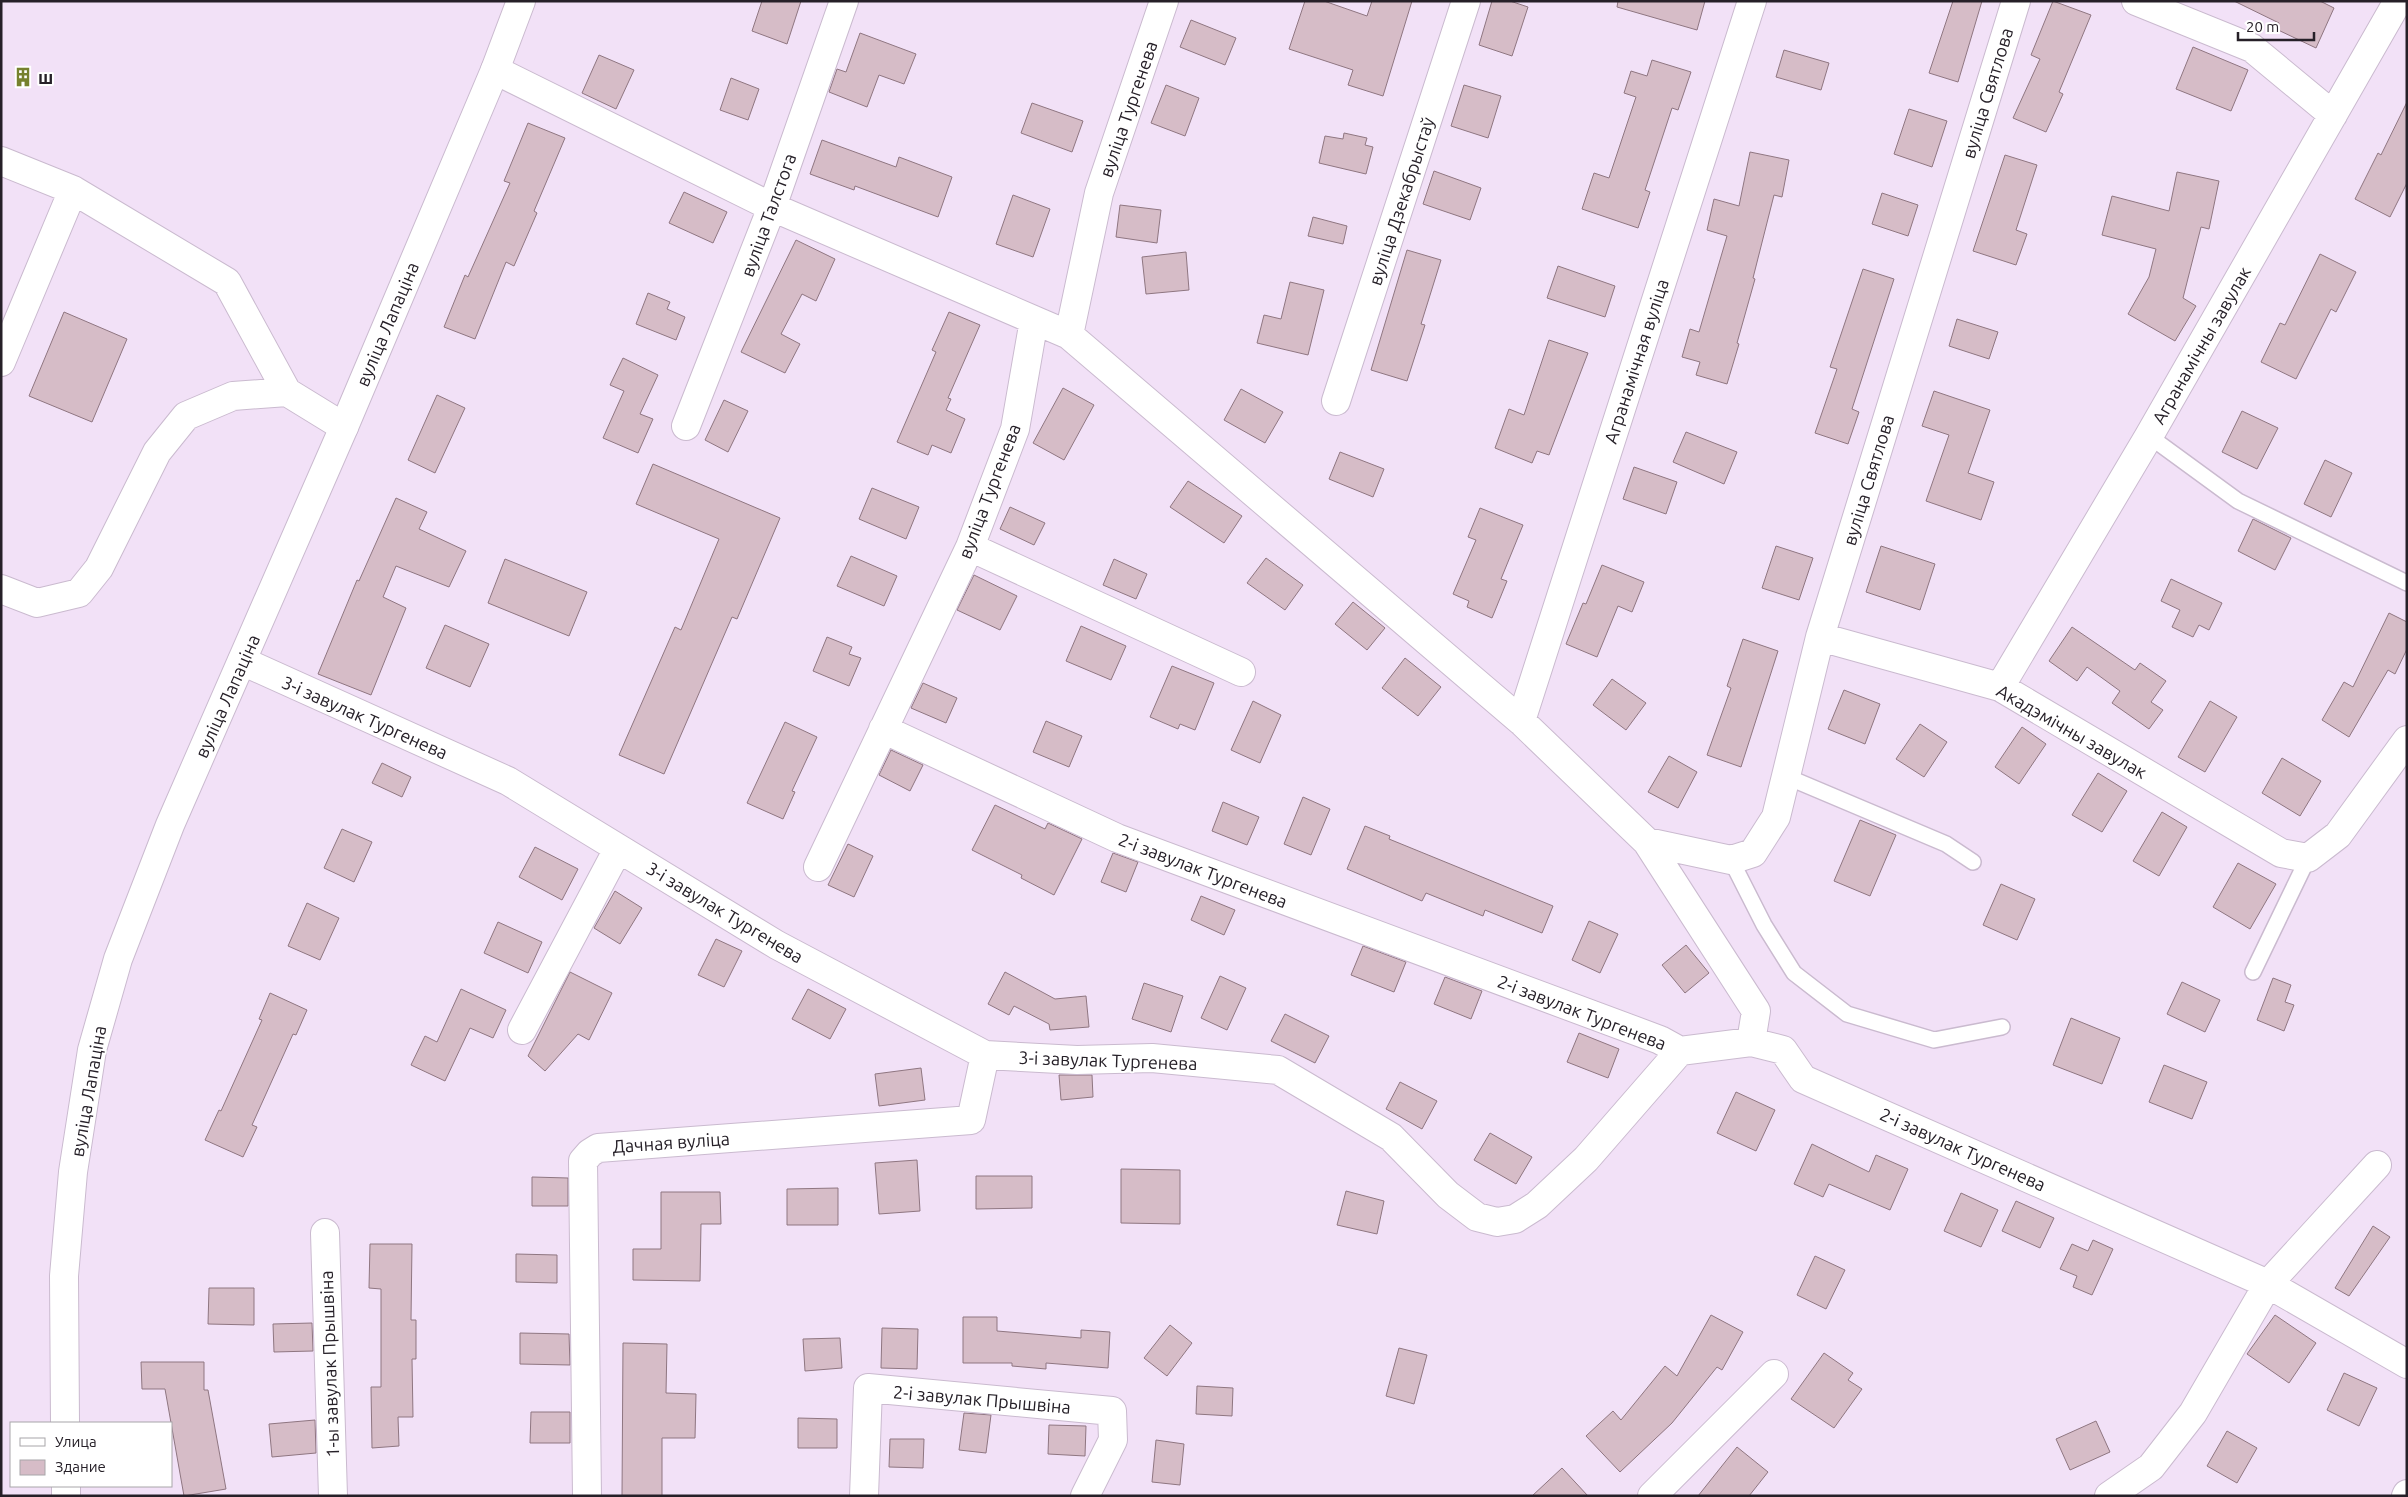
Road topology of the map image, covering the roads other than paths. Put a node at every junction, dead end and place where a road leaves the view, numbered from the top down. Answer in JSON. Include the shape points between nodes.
{"nodes":[{"id":1,"x":521,"y":1,"type":"edge"},
{"id":2,"x":844,"y":1,"type":"edge"},
{"id":3,"x":1164,"y":1,"type":"edge"},
{"id":4,"x":1466,"y":1,"type":"edge"},
{"id":5,"x":1752,"y":1,"type":"edge"},
{"id":6,"x":2016,"y":1,"type":"edge"},
{"id":7,"x":2136,"y":1,"type":"edge"},
{"id":8,"x":2398,"y":1,"type":"edge"},
{"id":9,"x":495,"y":70,"type":"junction"},
{"id":10,"x":2333,"y":115,"type":"junction"},
{"id":11,"x":1,"y":161,"type":"edge"},
{"id":12,"x":72,"y":190,"type":"junction"},
{"id":13,"x":772,"y":207,"type":"junction"},
{"id":14,"x":1034,"y":320,"type":"junction"},
{"id":15,"x":1069,"y":335,"type":"junction"},
{"id":16,"x":1,"y":362,"type":"edge"},
{"id":17,"x":287,"y":392,"type":"junction"},
{"id":18,"x":1336,"y":400,"type":"dead end"},
{"id":19,"x":686,"y":426,"type":"dead end"},
{"id":20,"x":344,"y":427,"type":"junction"},
{"id":21,"x":2149,"y":436,"type":"junction"},
{"id":22,"x":970,"y":547,"type":"junction"},
{"id":23,"x":2407,"y":583,"type":"edge"},
{"id":24,"x":1,"y":589,"type":"edge"},
{"id":25,"x":1820,"y":637,"type":"junction"},
{"id":26,"x":242,"y":661,"type":"junction"},
{"id":27,"x":1241,"y":672,"type":"dead end"},
{"id":28,"x":2000,"y":687,"type":"junction"},
{"id":29,"x":1521,"y":721,"type":"junction"},
{"id":30,"x":883,"y":729,"type":"junction"},
{"id":31,"x":2407,"y":740,"type":"edge"},
{"id":32,"x":1785,"y":776,"type":"junction"},
{"id":33,"x":1647,"y":842,"type":"junction"},
{"id":34,"x":618,"y":849,"type":"junction"},
{"id":35,"x":2308,"y":858,"type":"junction"},
{"id":36,"x":1731,"y":860,"type":"junction"},
{"id":37,"x":1973,"y":862,"type":"dead end"},
{"id":38,"x":818,"y":867,"type":"dead end"},
{"id":39,"x":2253,"y":972,"type":"dead end"},
{"id":40,"x":2002,"y":1027,"type":"dead end"},
{"id":41,"x":522,"y":1030,"type":"dead end"},
{"id":42,"x":1751,"y":1042,"type":"junction"},
{"id":43,"x":1680,"y":1051,"type":"junction"},
{"id":44,"x":984,"y":1055,"type":"junction"},
{"id":45,"x":2376,"y":1165,"type":"dead end"},
{"id":46,"x":325,"y":1233,"type":"dead end"},
{"id":47,"x":2268,"y":1284,"type":"junction"},
{"id":48,"x":2407,"y":1364,"type":"edge"},
{"id":49,"x":1774,"y":1374,"type":"dead end"},
{"id":50,"x":65,"y":1422,"type":"edge"},
{"id":51,"x":333,"y":1496,"type":"edge"},
{"id":52,"x":587,"y":1496,"type":"edge"},
{"id":53,"x":864,"y":1496,"type":"edge"},
{"id":54,"x":1085,"y":1496,"type":"edge"},
{"id":55,"x":1652,"y":1496,"type":"edge"},
{"id":56,"x":2109,"y":1496,"type":"edge"}],
"edges":[{"from":1,"to":9,"type":"street","name":"вуліца Лапаціна"},
{"from":2,"to":13,"type":"street","name":"вуліца Талстога"},
{"from":3,"to":15,"type":"street","name":"вуліца Тургенева","via":[[1099,193]]},
{"from":4,"to":18,"type":"street","name":"вуліца Дзекабрыстаў"},
{"from":5,"to":29,"type":"street","name":"Агранамічная вуліца"},
{"from":6,"to":25,"type":"street","name":"вуліца Святлова"},
{"from":7,"to":10,"type":"street","via":[[2252,48]]},
{"from":8,"to":10,"type":"street","name":"Агранамічны завулак"},
{"from":9,"to":13,"type":"street"},
{"from":9,"to":20,"type":"street","name":"вуліца Лапаціна"},
{"from":10,"to":21,"type":"street","name":"Агранамічны завулак"},
{"from":11,"to":12,"type":"street"},
{"from":12,"to":16,"type":"street"},
{"from":12,"to":17,"type":"street","via":[[227,282]]},
{"from":13,"to":14,"type":"street"},
{"from":13,"to":19,"type":"street","name":"вуліца Талстога"},
{"from":14,"to":15,"type":"street"},
{"from":14,"to":22,"type":"street","name":"вуліца Тургенева","via":[[1015,429]]},
{"from":15,"to":29,"type":"street"},
{"from":17,"to":20,"type":"street"},
{"from":17,"to":24,"type":"street","via":[[233,396],[186,416],[157,452],[99,568],[79,593],[37,603]]},
{"from":20,"to":26,"type":"street","name":"вуліца Лапаціна"},
{"from":21,"to":23,"type":"lane","via":[[2238,501]]},
{"from":21,"to":28,"type":"street","name":"Агранамічны завулак"},
{"from":22,"to":27,"type":"street"},
{"from":22,"to":30,"type":"street","name":"вуліца Тургенева"},
{"from":25,"to":28,"type":"street","name":"Акадэмічны завулак"},
{"from":25,"to":32,"type":"street","name":"вуліца Святлова"},
{"from":26,"to":34,"type":"street","name":"3-і завулак Тургенева","via":[[508,781]]},
{"from":26,"to":50,"type":"street","name":"вуліца Лапаціна","via":[[170,825],[122,950],[92,1050],[73,1172],[64,1276]]},
{"from":28,"to":35,"type":"street","name":"Акадэмічны завулак","via":[[2281,854]]},
{"from":29,"to":33,"type":"street"},
{"from":30,"to":38,"type":"street","name":"вуліца Тургенева"},
{"from":30,"to":43,"type":"street","name":"2-і завулак Тургенева","via":[[1117,838],[1660,1040]]},
{"from":31,"to":35,"type":"street","via":[[2338,835]]},
{"from":32,"to":36,"type":"street","name":"вуліца Святлова","via":[[1776,817],[1753,853]]},
{"from":32,"to":37,"type":"lane","via":[[1946,844]]},
{"from":33,"to":36,"type":"street"},
{"from":33,"to":42,"type":"street","via":[[1756,1011]]},
{"from":34,"to":41,"type":"street"},
{"from":34,"to":44,"type":"street","name":"3-і завулак Тургенева","via":[[777,945]]},
{"from":35,"to":39,"type":"lane"},
{"from":36,"to":40,"type":"lane","via":[[1764,925],[1794,973],[1847,1014],[1934,1040]]},
{"from":42,"to":43,"type":"street","name":"2-і завулак Тургенева"},
{"from":42,"to":47,"type":"street","name":"2-і завулак Тургенева","via":[[1783,1050],[1803,1079]]},
{"from":43,"to":44,"type":"street","name":"3-і завулак Тургенева","via":[[1586,1159],[1544,1199],[1515,1219],[1497,1222],[1477,1216],[1448,1195],[1391,1137],[1278,1070],[1152,1058],[1077,1060]]},
{"from":44,"to":52,"type":"street","name":"Дачная вуліца","via":[[970,1120],[598,1148],[590,1153],[583,1161]]},
{"from":45,"to":47,"type":"street"},
{"from":46,"to":51,"type":"street","name":"1-ы завулак Прышвіна"},
{"from":47,"to":48,"type":"street","name":"2-і завулак Тургенева"},
{"from":47,"to":56,"type":"street","via":[[2193,1412],[2151,1467]]},
{"from":49,"to":55,"type":"street"},
{"from":53,"to":54,"type":"street","name":"2-і завулак Прышвіна","via":[[868,1388],[1112,1412],[1113,1440]]}]}
